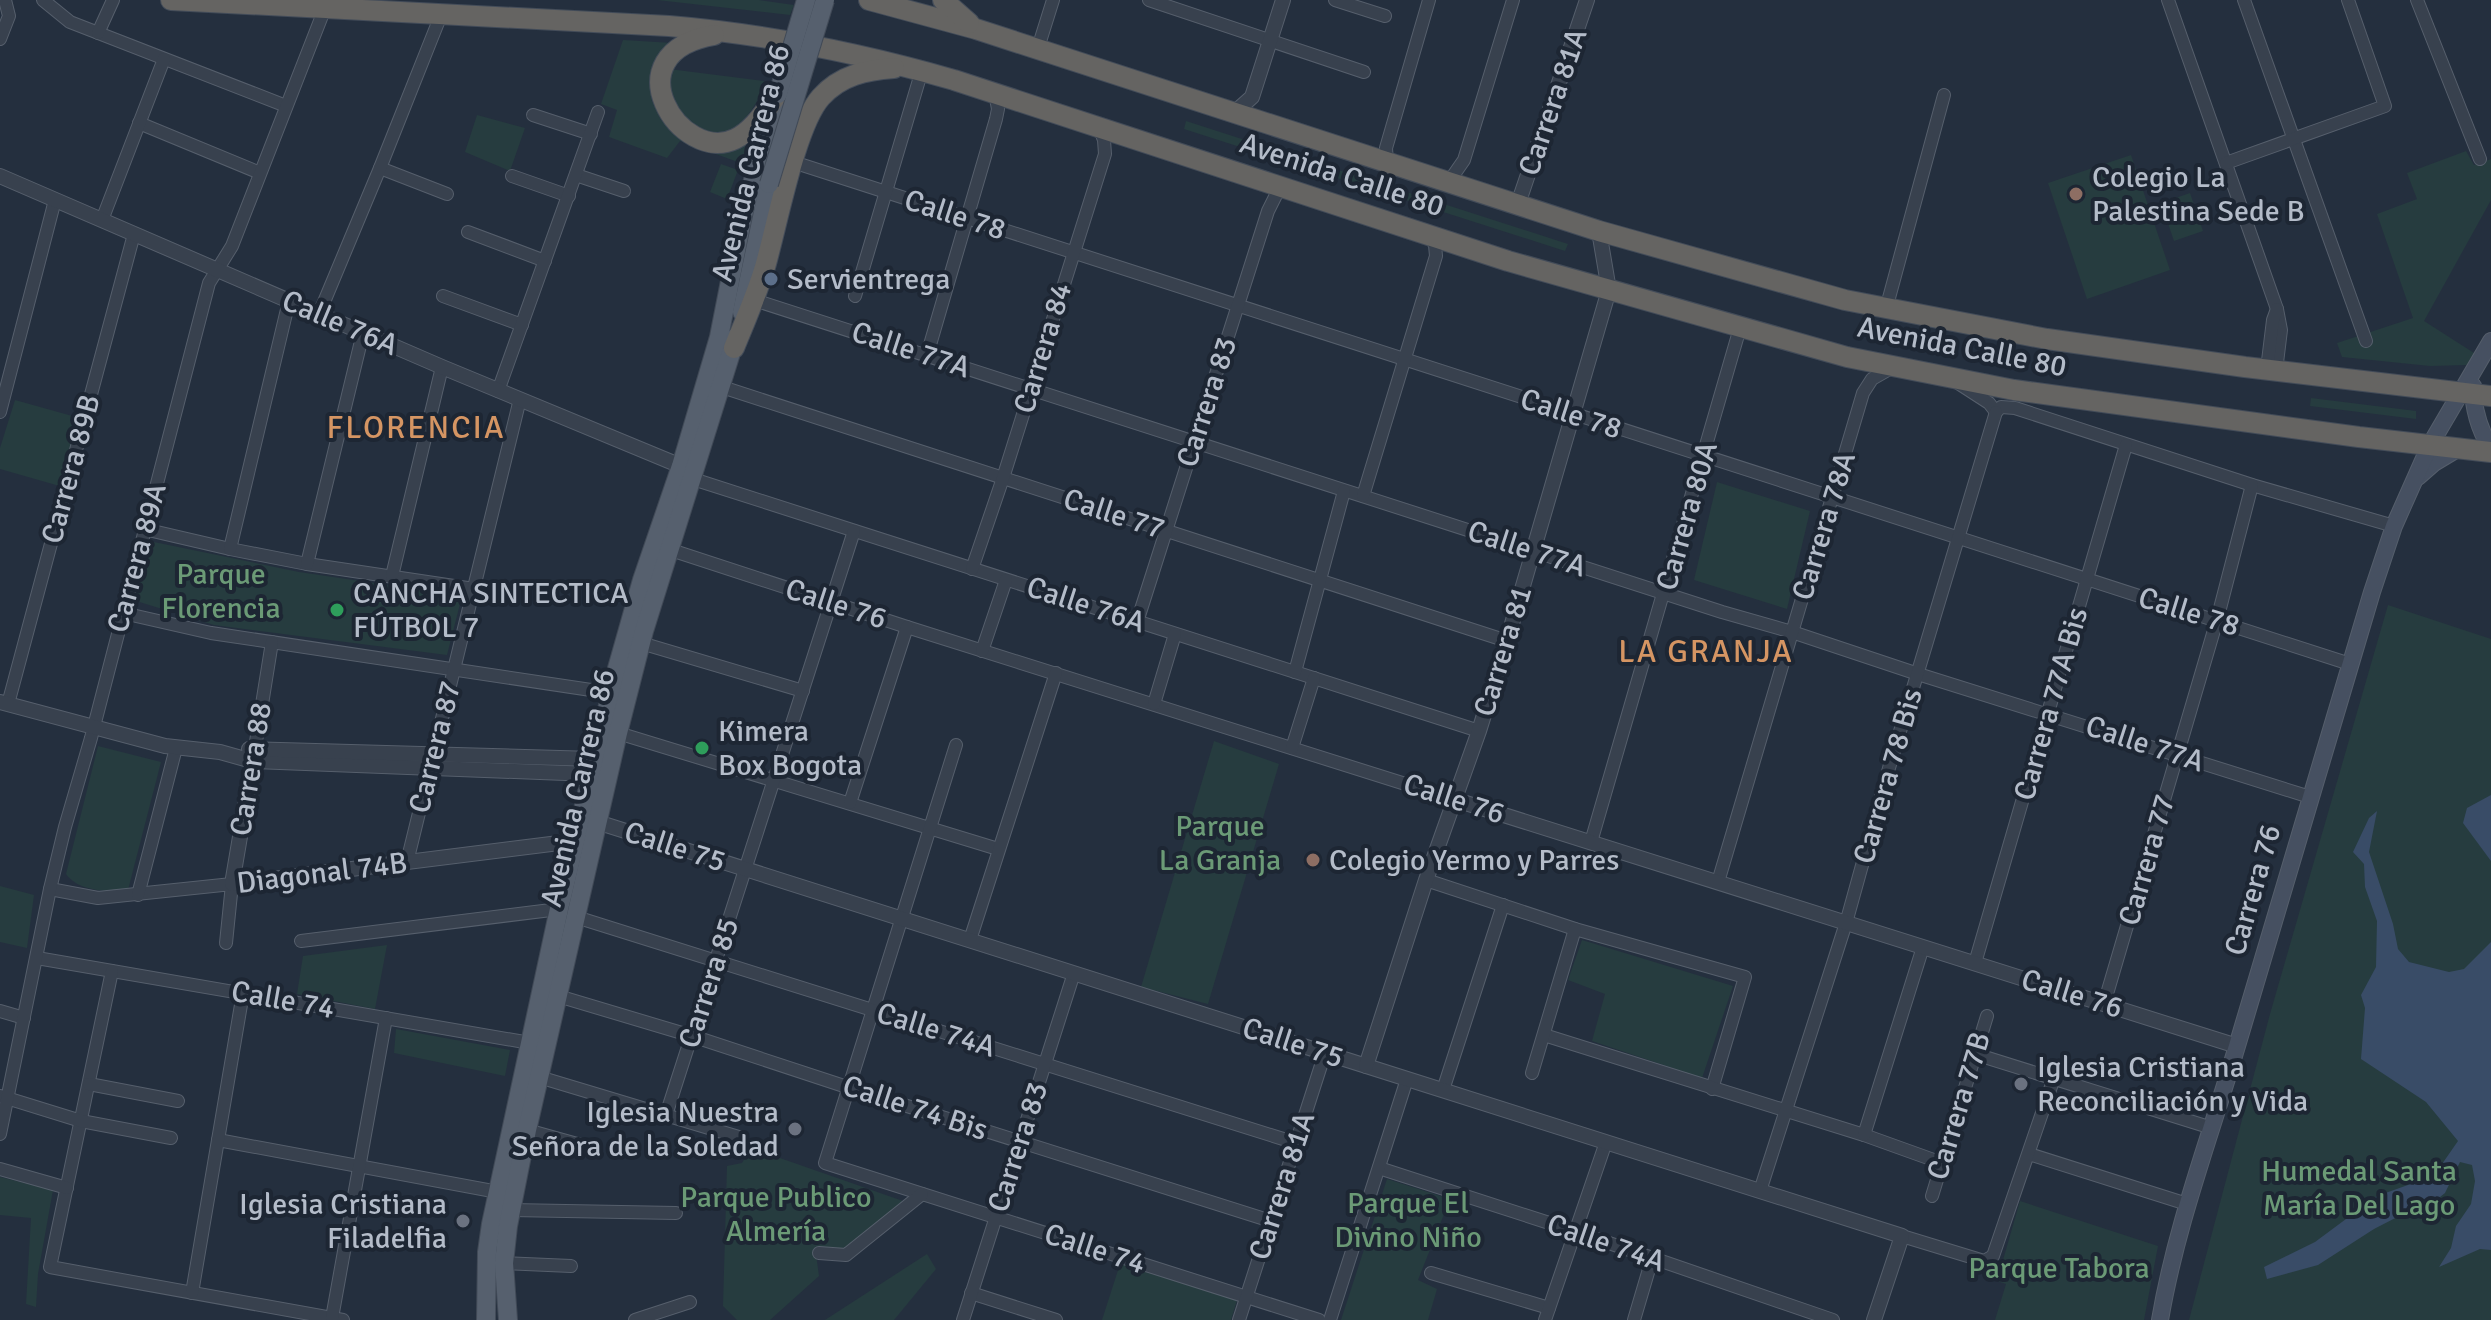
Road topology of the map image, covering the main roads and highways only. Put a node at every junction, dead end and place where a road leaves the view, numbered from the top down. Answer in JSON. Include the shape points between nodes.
{"nodes":[{"id":1,"x":171,"y":0,"type":"edge"},
{"id":2,"x":806,"y":0,"type":"edge"},
{"id":3,"x":825,"y":0,"type":"edge"},
{"id":4,"x":869,"y":0,"type":"edge"},
{"id":5,"x":943,"y":0,"type":"edge"},
{"id":6,"x":326,"y":4,"type":"edge"},
{"id":7,"x":976,"y":29,"type":"junction"},
{"id":8,"x":733,"y":32,"type":"junction"},
{"id":9,"x":916,"y":69,"type":"junction"},
{"id":10,"x":778,"y":94,"type":"junction"},
{"id":11,"x":761,"y":181,"type":"junction"},
{"id":12,"x":750,"y":299,"type":"junction"},
{"id":13,"x":2491,"y":341,"type":"edge"},
{"id":14,"x":734,"y":348,"type":"joint"},
{"id":15,"x":2475,"y":394,"type":"edge"},
{"id":16,"x":2430,"y":445,"type":"junction"},
{"id":17,"x":2459,"y":448,"type":"junction"},
{"id":18,"x":2491,"y":451,"type":"edge"},
{"id":19,"x":687,"y":473,"type":"junction"},
{"id":20,"x":2414,"y":481,"type":"junction"},
{"id":21,"x":589,"y":834,"type":"junction"},
{"id":22,"x":568,"y":913,"type":"junction"},
{"id":23,"x":487,"y":1252,"type":"junction"},
{"id":24,"x":477,"y":1320,"type":"edge"},
{"id":25,"x":486,"y":1320,"type":"edge"},
{"id":26,"x":508,"y":1320,"type":"edge"},
{"id":27,"x":2160,"y":1320,"type":"edge"}],
"edges":[{"from":1,"to":6,"type":"highway","name":"Avenida Calle 80"},
{"from":2,"to":10,"type":"main road","name":"Avenida Carrera 86","bridge":true},
{"from":3,"to":11,"type":"main road","name":"Avenida Carrera 86","bridge":true},
{"from":4,"to":7,"type":"highway","name":"Avenida Calle 80"},
{"from":5,"to":7,"type":"highway"},
{"from":6,"to":8,"type":"highway","name":"Avenida Calle 80"},
{"from":7,"to":15,"type":"highway","name":"Avenida Calle 80","via":[[1599,231],[1886,309],[2047,339]]},
{"from":8,"to":9,"type":"highway","name":"Avenida Calle 80"},
{"from":8,"to":10,"type":"highway","via":[[696,39],[667,58],[660,94],[676,122],[693,134],[722,142],[739,137]]},
{"from":9,"to":12,"type":"highway","via":[[860,72],[821,97],[793,162]]},
{"from":9,"to":16,"type":"highway","name":"Avenida Calle 80","via":[[1430,236],[1740,328],[1893,367],[2115,404]]},
{"from":10,"to":11,"type":"main road","name":"Avenida Carrera 86"},
{"from":11,"to":12,"type":"main road","name":"Avenida Carrera 86"},
{"from":11,"to":19,"type":"main road","name":"Avenida Carrera 86"},
{"from":12,"to":14,"type":"highway"},
{"from":13,"to":15,"type":"main road","via":[[2476,368]]},
{"from":14,"to":19,"type":"main road","name":"Avenida Carrera 86"},
{"from":15,"to":16,"type":"main road","name":"Carrera 76"},
{"from":15,"to":18,"type":"main road","via":[[2478,421]]},
{"from":16,"to":17,"type":"highway","name":"Avenida Calle 80"},
{"from":16,"to":20,"type":"main road","name":"Carrera 76"},
{"from":17,"to":18,"type":"highway","name":"Avenida Calle 80"},
{"from":17,"to":20,"type":"main road","name":"Carrera 76"},
{"from":19,"to":21,"type":"main road","name":"Avenida Carrera 86","via":[[671,550]]},
{"from":19,"to":21,"type":"main road","name":"Avenida Carrera 86","via":[[642,580],[611,693],[593,766]]},
{"from":20,"to":27,"type":"main road","name":"Carrera 76","via":[[2394,526],[2350,664],[2187,1204]]},
{"from":21,"to":22,"type":"main road","name":"Avenida Carrera 86"},
{"from":22,"to":23,"type":"main road","name":"Avenida Carrera 86","via":[[530,1043]]},
{"from":22,"to":26,"type":"main road","name":"Avenida Carrera 86","via":[[558,996],[511,1210],[504,1263]]},
{"from":23,"to":24,"type":"main road"},
{"from":23,"to":25,"type":"main road","name":"Avenida Carrera 86"}]}
